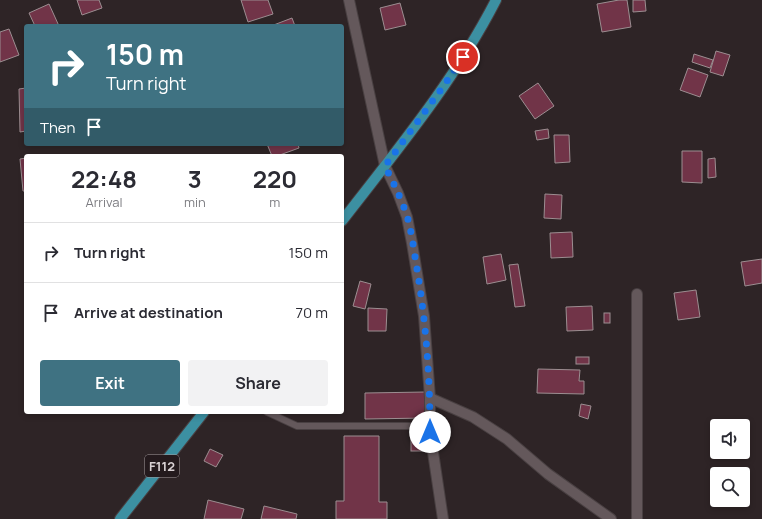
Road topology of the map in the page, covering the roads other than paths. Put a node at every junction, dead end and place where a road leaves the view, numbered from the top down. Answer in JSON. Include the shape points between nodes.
{"nodes":[{"id":1,"x":349,"y":0,"type":"edge"},
{"id":2,"x":496,"y":0,"type":"edge"},
{"id":3,"x":385,"y":166,"type":"junction"},
{"id":4,"x":344,"y":218,"type":"edge"},
{"id":5,"x":637,"y":294,"type":"dead end"},
{"id":6,"x":430,"y":398,"type":"junction"},
{"id":7,"x":202,"y":414,"type":"edge"},
{"id":8,"x":271,"y":414,"type":"edge"},
{"id":9,"x":430,"y":426,"type":"junction"},
{"id":10,"x":120,"y":519,"type":"edge"},
{"id":11,"x":442,"y":519,"type":"edge"},
{"id":12,"x":612,"y":519,"type":"edge"},
{"id":13,"x":637,"y":519,"type":"edge"}],
"edges":[{"from":1,"to":3,"type":"street"},
{"from":2,"to":3,"type":"main road","via":[[445,84]]},
{"from":3,"to":4,"type":"main road"},
{"from":3,"to":6,"type":"street","via":[[407,217],[424,316]]},
{"from":5,"to":13,"type":"street"},
{"from":6,"to":9,"type":"street"},
{"from":6,"to":12,"type":"street","via":[[473,417],[507,439],[548,474]]},
{"from":7,"to":10,"type":"main road","number":"F112"},
{"from":8,"to":9,"type":"lane","via":[[297,426]]},
{"from":9,"to":11,"type":"street"}]}
